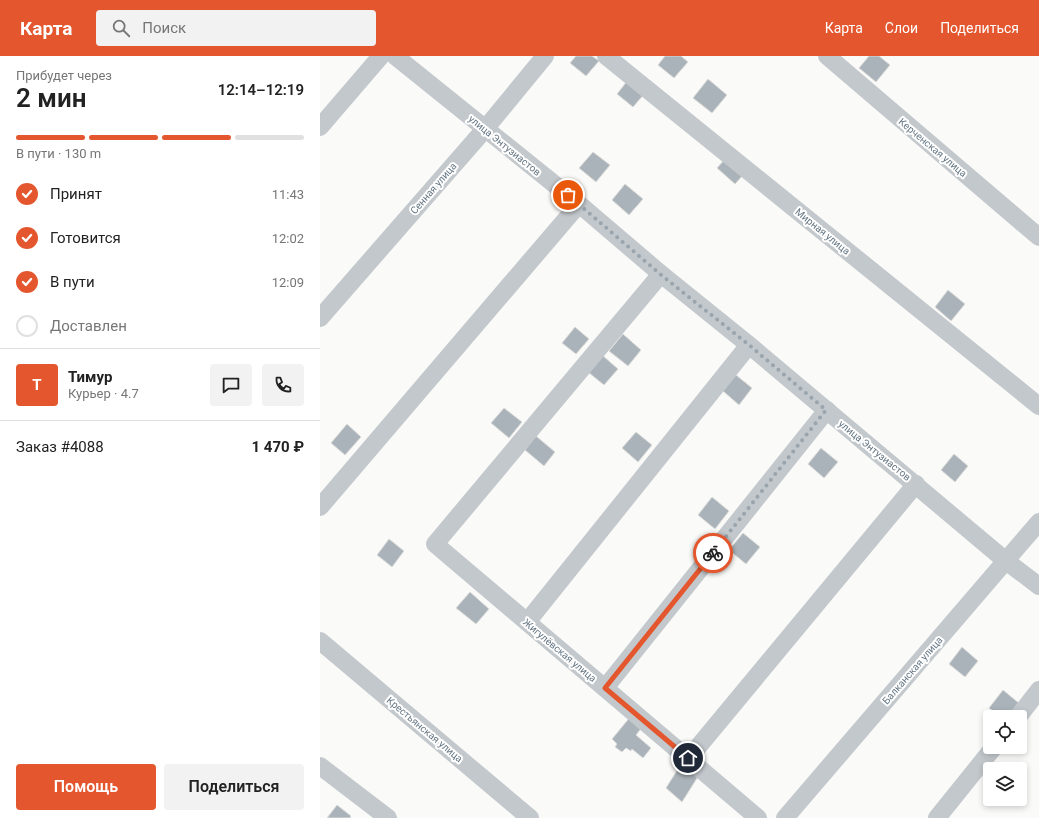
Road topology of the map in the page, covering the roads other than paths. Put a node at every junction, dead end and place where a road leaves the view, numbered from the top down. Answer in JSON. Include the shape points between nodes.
{"nodes":[{"id":1,"x":381,"y":56,"type":"edge"},
{"id":2,"x":396,"y":56,"type":"edge"},
{"id":3,"x":545,"y":56,"type":"edge"},
{"id":4,"x":606,"y":56,"type":"edge"},
{"id":5,"x":827,"y":56,"type":"edge"},
{"id":6,"x":320,"y":127,"type":"edge"},
{"id":7,"x":485,"y":129,"type":"junction"},
{"id":8,"x":579,"y":204,"type":"junction"},
{"id":9,"x":1039,"y":237,"type":"edge"},
{"id":10,"x":660,"y":274,"type":"junction"},
{"id":11,"x":320,"y":318,"type":"edge"},
{"id":12,"x":749,"y":345,"type":"junction"},
{"id":13,"x":1039,"y":406,"type":"edge"},
{"id":14,"x":826,"y":410,"type":"junction"},
{"id":15,"x":916,"y":484,"type":"junction"},
{"id":16,"x":320,"y":508,"type":"edge"},
{"id":17,"x":1039,"y":522,"type":"edge"},
{"id":18,"x":1006,"y":561,"type":"junction"},
{"id":19,"x":1039,"y":586,"type":"edge"},
{"id":20,"x":527,"y":622,"type":"junction"},
{"id":21,"x":320,"y":641,"type":"edge"},
{"id":22,"x":605,"y":688,"type":"junction"},
{"id":23,"x":1039,"y":690,"type":"edge"},
{"id":24,"x":1023,"y":710,"type":"edge"},
{"id":25,"x":988,"y":754,"type":"edge"},
{"id":26,"x":688,"y":758,"type":"junction"},
{"id":27,"x":320,"y":766,"type":"edge"},
{"id":28,"x":388,"y":818,"type":"edge"},
{"id":29,"x":530,"y":818,"type":"edge"},
{"id":30,"x":758,"y":818,"type":"edge"},
{"id":31,"x":785,"y":818,"type":"edge"},
{"id":32,"x":938,"y":818,"type":"edge"}],
"edges":[{"from":1,"to":6,"type":"street"},
{"from":2,"to":7,"type":"street","name":"улица Энтузиастов"},
{"from":3,"to":7,"type":"street","name":"Сенная улица"},
{"from":4,"to":13,"type":"street","name":"Мирная улица"},
{"from":5,"to":9,"type":"street","name":"Керченская улица"},
{"from":7,"to":8,"type":"street","name":"улица Энтузиастов"},
{"from":7,"to":11,"type":"street","name":"Сенная улица"},
{"from":8,"to":10,"type":"street","name":"улица Энтузиастов"},
{"from":8,"to":16,"type":"street"},
{"from":10,"to":12,"type":"street","name":"улица Энтузиастов"},
{"from":10,"to":20,"type":"street","name":"Жигулёвская улица","via":[[435,544]]},
{"from":12,"to":14,"type":"street","name":"улица Энтузиастов"},
{"from":12,"to":20,"type":"street"},
{"from":14,"to":15,"type":"street","name":"улица Энтузиастов"},
{"from":14,"to":22,"type":"street"},
{"from":15,"to":18,"type":"street","name":"улица Энтузиастов"},
{"from":15,"to":26,"type":"street"},
{"from":17,"to":18,"type":"street","name":"Балканская улица"},
{"from":18,"to":19,"type":"street","name":"улица Энтузиастов"},
{"from":18,"to":31,"type":"street","name":"Балканская улица"},
{"from":20,"to":22,"type":"street","name":"Жигулёвская улица"},
{"from":21,"to":29,"type":"street","name":"Крестьянская улица"},
{"from":22,"to":26,"type":"street","name":"Жигулёвская улица"},
{"from":23,"to":24,"type":"street"},
{"from":25,"to":32,"type":"street"},
{"from":26,"to":30,"type":"street","name":"Жигулёвская улица"},
{"from":27,"to":28,"type":"street"}]}
